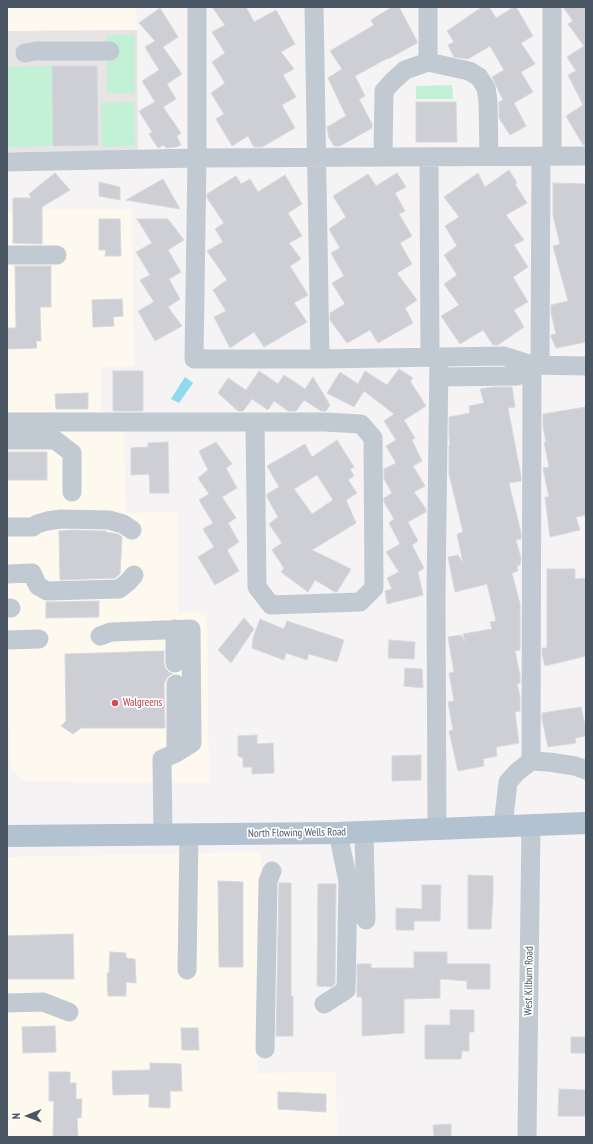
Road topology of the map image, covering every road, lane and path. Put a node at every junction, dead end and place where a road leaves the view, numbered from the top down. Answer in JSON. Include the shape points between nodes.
{"nodes":[{"id":1,"x":197,"y":7,"type":"edge"},
{"id":2,"x":314,"y":7,"type":"edge"},
{"id":3,"x":428,"y":7,"type":"edge"},
{"id":4,"x":552,"y":7,"type":"edge"},
{"id":5,"x":110,"y":51,"type":"dead end"},
{"id":6,"x":24,"y":53,"type":"dead end"},
{"id":7,"x":428,"y":62,"type":"junction"},
{"id":8,"x":430,"y":156,"type":"junction"},
{"id":9,"x":489,"y":156,"type":"junction"},
{"id":10,"x":547,"y":156,"type":"junction"},
{"id":11,"x":586,"y":156,"type":"edge"},
{"id":12,"x":383,"y":157,"type":"junction"},
{"id":13,"x":197,"y":158,"type":"junction"},
{"id":14,"x":317,"y":158,"type":"junction"},
{"id":15,"x":7,"y":162,"type":"edge"},
{"id":16,"x":7,"y":255,"type":"edge"},
{"id":17,"x":57,"y":255,"type":"dead end"},
{"id":18,"x":434,"y":357,"type":"junction"},
{"id":19,"x":320,"y":359,"type":"junction"},
{"id":20,"x":536,"y":365,"type":"junction"},
{"id":21,"x":586,"y":366,"type":"edge"},
{"id":22,"x":439,"y":377,"type":"junction"},
{"id":23,"x":7,"y":422,"type":"edge"},
{"id":24,"x":255,"y":422,"type":"junction"},
{"id":25,"x":7,"y":440,"type":"edge"},
{"id":26,"x":72,"y":492,"type":"dead end"},
{"id":27,"x":7,"y":527,"type":"edge"},
{"id":28,"x":132,"y":530,"type":"dead end"},
{"id":29,"x":7,"y":574,"type":"edge"},
{"id":30,"x":134,"y":575,"type":"dead end"},
{"id":31,"x":175,"y":629,"type":"junction"},
{"id":32,"x":100,"y":636,"type":"dead end"},
{"id":33,"x":39,"y":639,"type":"dead end"},
{"id":34,"x":7,"y":640,"type":"edge"},
{"id":35,"x":175,"y":663,"type":"dead end"},
{"id":36,"x":176,"y":684,"type":"dead end"},
{"id":37,"x":169,"y":756,"type":"junction"},
{"id":38,"x":531,"y":761,"type":"junction"},
{"id":39,"x":586,"y":770,"type":"edge"},
{"id":40,"x":586,"y":823,"type":"edge"},
{"id":41,"x":531,"y":824,"type":"junction"},
{"id":42,"x":503,"y":826,"type":"junction"},
{"id":43,"x":437,"y":829,"type":"junction"},
{"id":44,"x":364,"y":832,"type":"junction"},
{"id":45,"x":338,"y":833,"type":"junction"},
{"id":46,"x":163,"y":835,"type":"junction"},
{"id":47,"x":189,"y":835,"type":"junction"},
{"id":48,"x":7,"y":836,"type":"edge"},
{"id":49,"x":272,"y":871,"type":"dead end"},
{"id":50,"x":366,"y":920,"type":"dead end"},
{"id":51,"x":187,"y":970,"type":"dead end"},
{"id":52,"x":7,"y":1003,"type":"edge"},
{"id":53,"x":324,"y":1004,"type":"dead end"},
{"id":54,"x":69,"y":1012,"type":"dead end"},
{"id":55,"x":265,"y":1049,"type":"dead end"},
{"id":56,"x":526,"y":1137,"type":"edge"}],
"edges":[{"from":1,"to":13,"type":"street"},
{"from":2,"to":14,"type":"street"},
{"from":3,"to":7,"type":"street"},
{"from":4,"to":10,"type":"street"},
{"from":5,"to":6,"type":"street","via":[[36,50]]},
{"from":7,"to":9,"type":"street","via":[[469,71],[479,77],[486,88],[488,101]]},
{"from":7,"to":12,"type":"street","via":[[405,70],[384,91]]},
{"from":8,"to":9,"type":"street"},
{"from":8,"to":12,"type":"street"},
{"from":8,"to":18,"type":"street"},
{"from":9,"to":10,"type":"street"},
{"from":10,"to":11,"type":"street"},
{"from":10,"to":20,"type":"street"},
{"from":12,"to":14,"type":"street"},
{"from":13,"to":14,"type":"street"},
{"from":13,"to":15,"type":"street"},
{"from":13,"to":19,"type":"street","via":[[194,359]]},
{"from":14,"to":19,"type":"street"},
{"from":16,"to":17,"type":"street"},
{"from":18,"to":19,"type":"street"},
{"from":18,"to":20,"type":"street","via":[[504,356]]},
{"from":18,"to":22,"type":"street"},
{"from":20,"to":21,"type":"street"},
{"from":20,"to":22,"type":"street","via":[[517,376]]},
{"from":20,"to":38,"type":"street"},
{"from":22,"to":43,"type":"street","via":[[436,594]]},
{"from":23,"to":24,"type":"street"},
{"from":24,"to":24,"type":"street","via":[[361,424],[373,438],[374,588],[360,602],[271,605],[257,587]]},
{"from":25,"to":26,"type":"street","via":[[55,440],[72,453]]},
{"from":27,"to":28,"type":"street","via":[[33,526],[61,519],[109,520]]},
{"from":29,"to":30,"type":"street","via":[[32,573],[38,586],[48,591],[119,589]]},
{"from":31,"to":32,"type":"street","via":[[111,632]]},
{"from":31,"to":35,"type":"street"},
{"from":31,"to":37,"type":"street","via":[[191,629],[192,743]]},
{"from":33,"to":34,"type":"street"},
{"from":36,"to":37,"type":"street"},
{"from":37,"to":46,"type":"street"},
{"from":38,"to":39,"type":"street","via":[[575,766]]},
{"from":38,"to":42,"type":"street","via":[[508,782]]},
{"from":40,"to":41,"type":"main road","name":"North Flowing Wells Road"},
{"from":41,"to":42,"type":"main road","name":"North Flowing Wells Road"},
{"from":41,"to":56,"type":"street","name":"West Kilburn Road"},
{"from":42,"to":43,"type":"main road","name":"North Flowing Wells Road"},
{"from":43,"to":44,"type":"main road","name":"North Flowing Wells Road"},
{"from":44,"to":45,"type":"main road","name":"North Flowing Wells Road"},
{"from":44,"to":50,"type":"street"},
{"from":45,"to":47,"type":"main road","name":"North Flowing Wells Road"},
{"from":45,"to":53,"type":"street","via":[[348,881],[346,990]]},
{"from":46,"to":47,"type":"main road","name":"North Flowing Wells Road"},
{"from":46,"to":48,"type":"main road","name":"North Flowing Wells Road"},
{"from":47,"to":51,"type":"street"},
{"from":49,"to":55,"type":"street","via":[[268,881]]},
{"from":52,"to":54,"type":"street","via":[[44,1002]]}]}
